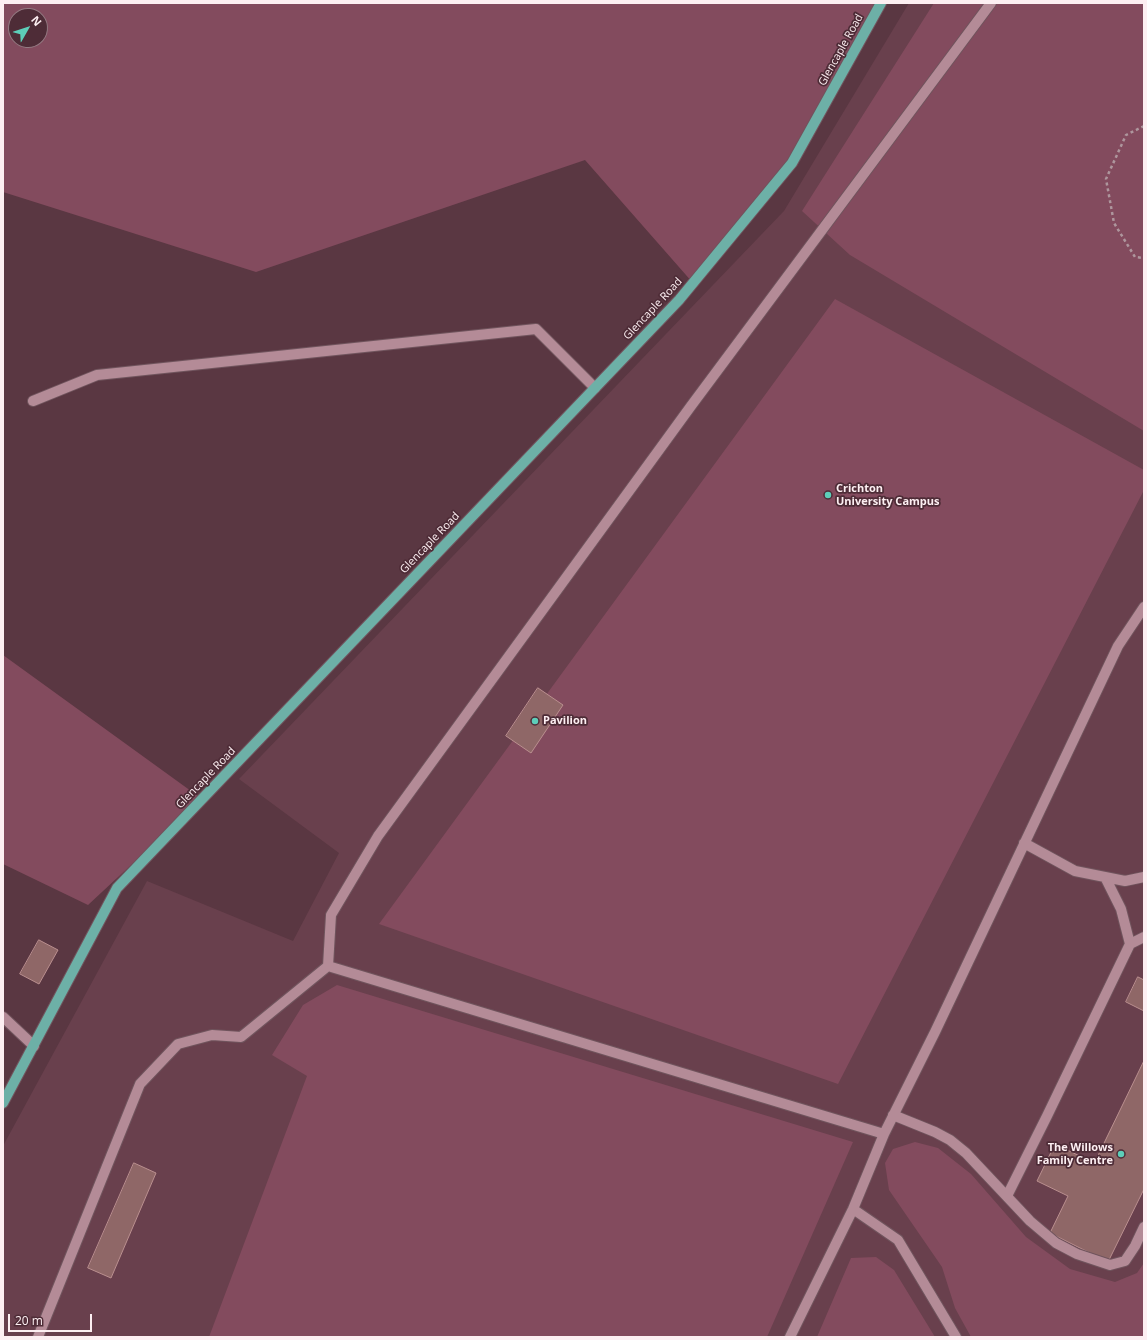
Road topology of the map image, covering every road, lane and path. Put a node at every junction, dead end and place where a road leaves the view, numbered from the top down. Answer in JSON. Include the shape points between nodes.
{"nodes":[{"id":1,"x":881,"y":3,"type":"edge"},
{"id":2,"x":991,"y":3,"type":"edge"},
{"id":3,"x":1144,"y":126,"type":"edge"},
{"id":4,"x":1144,"y":258,"type":"edge"},
{"id":5,"x":595,"y":388,"type":"junction"},
{"id":6,"x":33,"y":401,"type":"dead end"},
{"id":7,"x":1144,"y":607,"type":"edge"},
{"id":8,"x":1024,"y":843,"type":"junction"},
{"id":9,"x":1105,"y":877,"type":"junction"},
{"id":10,"x":1144,"y":877,"type":"edge"},
{"id":11,"x":1144,"y":937,"type":"edge"},
{"id":12,"x":1130,"y":944,"type":"junction"},
{"id":13,"x":328,"y":966,"type":"junction"},
{"id":14,"x":3,"y":1017,"type":"edge"},
{"id":15,"x":34,"y":1046,"type":"junction"},
{"id":16,"x":3,"y":1103,"type":"edge"},
{"id":17,"x":893,"y":1115,"type":"junction"},
{"id":18,"x":884,"y":1134,"type":"junction"},
{"id":19,"x":1007,"y":1196,"type":"junction"},
{"id":20,"x":853,"y":1209,"type":"junction"},
{"id":21,"x":1144,"y":1227,"type":"edge"},
{"id":22,"x":38,"y":1337,"type":"edge"},
{"id":23,"x":790,"y":1337,"type":"edge"},
{"id":24,"x":956,"y":1337,"type":"edge"}],
"edges":[{"from":1,"to":5,"type":"main road","name":"Glencaple Road","via":[[792,163],[679,300]]},
{"from":2,"to":13,"type":"street","via":[[687,412],[378,836],[332,915]]},
{"from":3,"to":4,"type":"path","via":[[1126,135],[1106,179],[1114,223],[1135,257]]},
{"from":5,"to":6,"type":"street","via":[[536,329],[97,375]]},
{"from":5,"to":15,"type":"main road","name":"Glencaple Road","via":[[117,888]]},
{"from":7,"to":8,"type":"street","via":[[1118,646]]},
{"from":8,"to":9,"type":"street","via":[[1075,871]]},
{"from":8,"to":17,"type":"street"},
{"from":9,"to":10,"type":"street","via":[[1125,881]]},
{"from":9,"to":12,"type":"street","via":[[1121,909]]},
{"from":11,"to":12,"type":"street"},
{"from":12,"to":19,"type":"street"},
{"from":13,"to":18,"type":"street"},
{"from":13,"to":22,"type":"street","via":[[241,1037],[212,1035],[178,1044],[140,1084]]},
{"from":14,"to":15,"type":"street"},
{"from":15,"to":16,"type":"main road","name":"Glencaple Road"},
{"from":17,"to":18,"type":"street"},
{"from":17,"to":19,"type":"street","via":[[950,1140]]},
{"from":18,"to":20,"type":"street"},
{"from":19,"to":21,"type":"street","via":[[1030,1221],[1056,1243],[1110,1265],[1125,1261]]},
{"from":20,"to":23,"type":"street"},
{"from":20,"to":24,"type":"street","via":[[898,1240]]}]}
